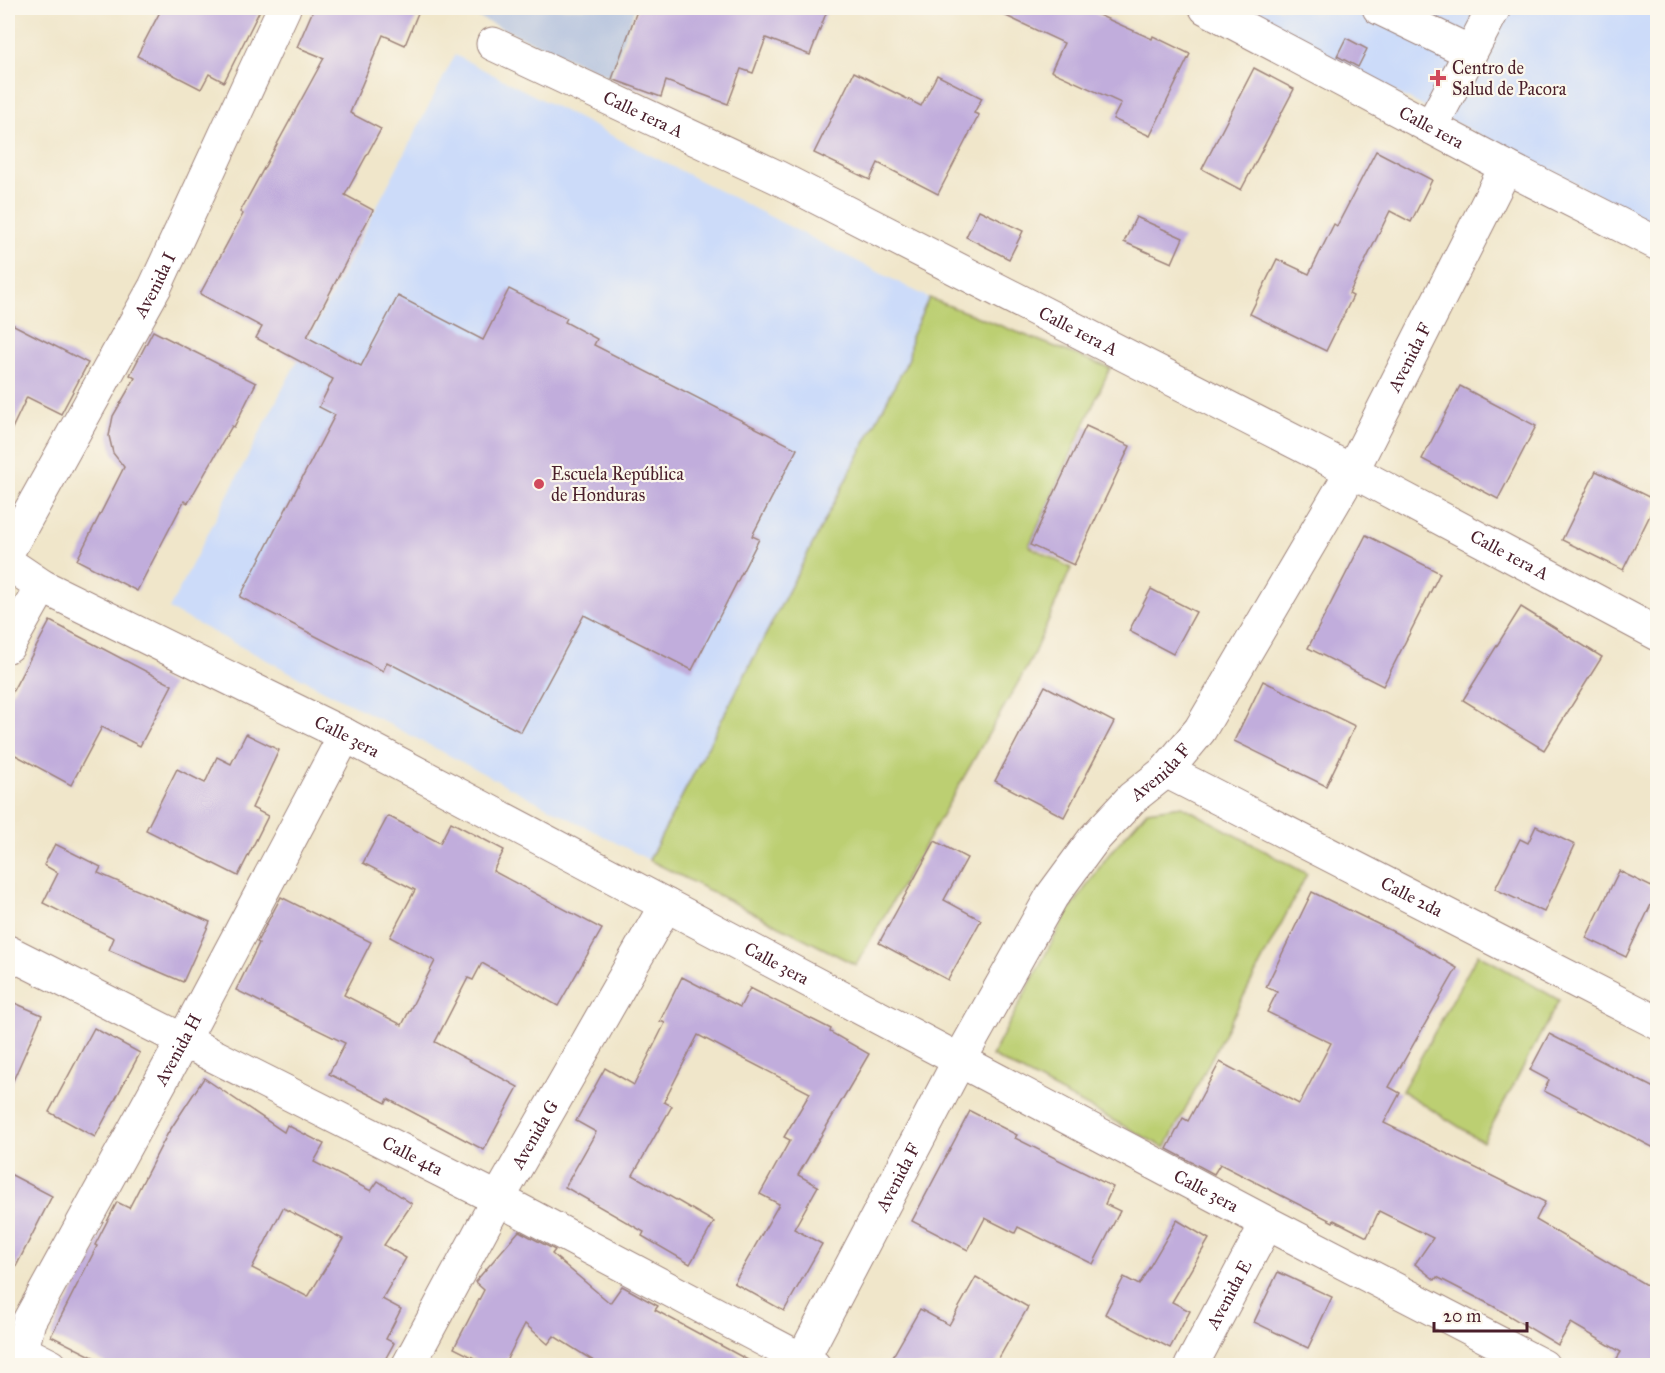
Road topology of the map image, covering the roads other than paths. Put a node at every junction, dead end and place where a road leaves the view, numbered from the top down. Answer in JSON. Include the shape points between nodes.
{"nodes":[{"id":1,"x":284,"y":8,"type":"edge"},
{"id":2,"x":1210,"y":8,"type":"edge"},
{"id":3,"x":1379,"y":8,"type":"edge"},
{"id":4,"x":1494,"y":8,"type":"edge"},
{"id":5,"x":493,"y":44,"type":"dead end"},
{"id":6,"x":1470,"y":52,"type":"junction"},
{"id":7,"x":1431,"y":127,"type":"junction"},
{"id":8,"x":1506,"y":167,"type":"junction"},
{"id":9,"x":1658,"y":244,"type":"edge"},
{"id":10,"x":1352,"y":471,"type":"junction"},
{"id":11,"x":8,"y":551,"type":"edge"},
{"id":12,"x":8,"y":563,"type":"edge"},
{"id":13,"x":42,"y":586,"type":"junction"},
{"id":14,"x":1658,"y":634,"type":"edge"},
{"id":15,"x":8,"y":646,"type":"edge"},
{"id":16,"x":345,"y":735,"type":"junction"},
{"id":17,"x":1166,"y":771,"type":"junction"},
{"id":18,"x":666,"y":905,"type":"junction"},
{"id":19,"x":8,"y":952,"type":"edge"},
{"id":20,"x":1658,"y":1023,"type":"edge"},
{"id":21,"x":183,"y":1041,"type":"junction"},
{"id":22,"x":959,"y":1061,"type":"junction"},
{"id":23,"x":498,"y":1198,"type":"junction"},
{"id":24,"x":1267,"y":1223,"type":"junction"},
{"id":25,"x":16,"y":1354,"type":"edge"},
{"id":26,"x":805,"y":1363,"type":"edge"},
{"id":27,"x":51,"y":1365,"type":"edge"},
{"id":28,"x":408,"y":1365,"type":"edge"},
{"id":29,"x":1191,"y":1365,"type":"edge"},
{"id":30,"x":1544,"y":1365,"type":"edge"}],
"edges":[{"from":1,"to":11,"type":"street","name":"Avenida I","via":[[155,287]]},
{"from":2,"to":7,"type":"street","name":"Calle 1era"},
{"from":3,"to":6,"type":"street"},
{"from":4,"to":6,"type":"street"},
{"from":5,"to":10,"type":"street","name":"Calle 1era A","via":[[777,177]]},
{"from":6,"to":7,"type":"street"},
{"from":7,"to":8,"type":"street","name":"Calle 1era"},
{"from":8,"to":9,"type":"street","name":"Calle 1era"},
{"from":8,"to":10,"type":"street","name":"Avenida F"},
{"from":10,"to":14,"type":"street","name":"Calle 1era A"},
{"from":10,"to":17,"type":"street","name":"Avenida F","via":[[1200,730]]},
{"from":12,"to":13,"type":"street","name":"Calle 3era"},
{"from":13,"to":15,"type":"street"},
{"from":13,"to":16,"type":"street","name":"Calle 3era"},
{"from":16,"to":18,"type":"street","name":"Calle 3era"},
{"from":16,"to":21,"type":"street","name":"Avenida H"},
{"from":17,"to":20,"type":"street","name":"Calle 2da"},
{"from":17,"to":22,"type":"street","name":"Avenida F","via":[[1132,798],[1052,896]]},
{"from":18,"to":22,"type":"street","name":"Calle 3era"},
{"from":18,"to":23,"type":"street","name":"Avenida G"},
{"from":19,"to":21,"type":"street","name":"Calle 4ta"},
{"from":21,"to":23,"type":"street","name":"Calle 4ta"},
{"from":21,"to":25,"type":"street","name":"Avenida H","via":[[29,1321]]},
{"from":22,"to":24,"type":"street","name":"Calle 3era"},
{"from":22,"to":26,"type":"street","name":"Avenida F"},
{"from":23,"to":26,"type":"street","name":"Calle 4ta"},
{"from":23,"to":28,"type":"street","name":"Avenida G"},
{"from":24,"to":29,"type":"street","name":"Avenida E"},
{"from":24,"to":30,"type":"street","name":"Calle 3era"},
{"from":25,"to":27,"type":"street"}]}
